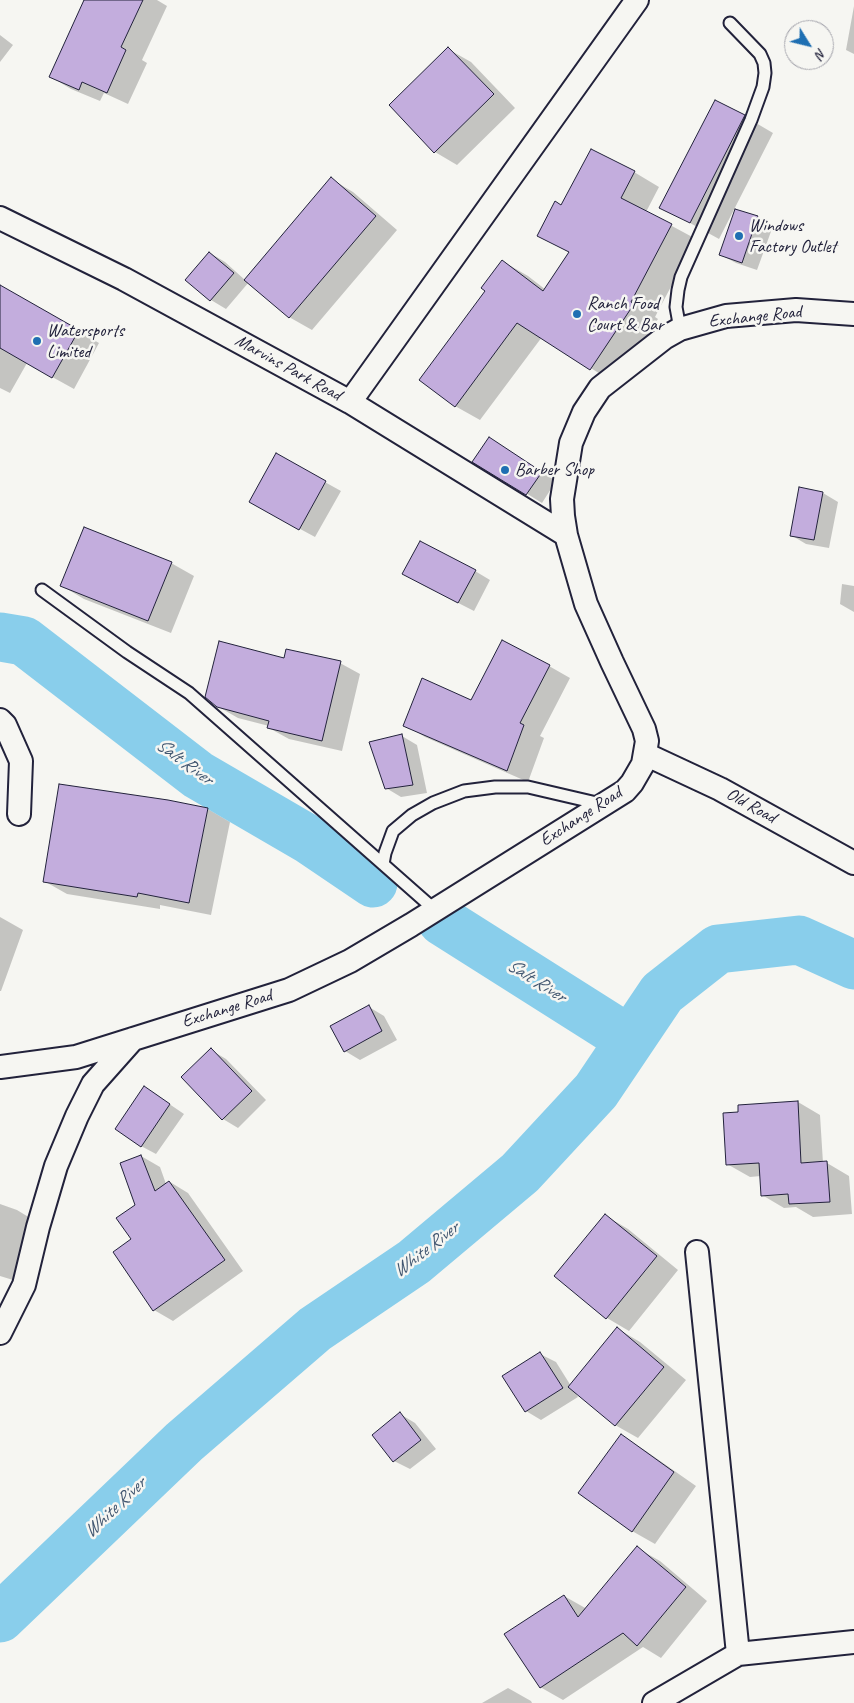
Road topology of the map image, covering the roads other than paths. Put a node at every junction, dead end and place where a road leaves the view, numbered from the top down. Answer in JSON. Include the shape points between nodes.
{"nodes":[{"id":1,"x":637,"y":0,"type":"edge"},
{"id":2,"x":730,"y":23,"type":"dead end"},
{"id":3,"x":0,"y":218,"type":"edge"},
{"id":4,"x":854,"y":314,"type":"edge"},
{"id":5,"x":680,"y":329,"type":"junction"},
{"id":6,"x":350,"y":402,"type":"junction"},
{"id":7,"x":566,"y":535,"type":"junction"},
{"id":8,"x":42,"y":590,"type":"dead end"},
{"id":9,"x":0,"y":720,"type":"edge"},
{"id":10,"x":645,"y":754,"type":"junction"},
{"id":11,"x":603,"y":805,"type":"junction"},
{"id":12,"x":19,"y":814,"type":"dead end"},
{"id":13,"x":854,"y":863,"type":"edge"},
{"id":14,"x":383,"y":864,"type":"junction"},
{"id":15,"x":435,"y":910,"type":"junction"},
{"id":16,"x":134,"y":1038,"type":"junction"},
{"id":17,"x":0,"y":1067,"type":"edge"},
{"id":18,"x":697,"y":1252,"type":"dead end"},
{"id":19,"x":0,"y":1333,"type":"edge"},
{"id":20,"x":854,"y":1642,"type":"edge"},
{"id":21,"x":738,"y":1654,"type":"junction"},
{"id":22,"x":654,"y":1703,"type":"edge"}],
"edges":[{"from":1,"to":6,"type":"street"},
{"from":2,"to":5,"type":"lane","via":[[760,54],[765,73],[763,87],[681,276],[676,307]]},
{"from":3,"to":6,"type":"street","name":"Marvins Park Road","via":[[124,279]]},
{"from":4,"to":5,"type":"street","name":"Exchange Road","via":[[796,310],[726,316]]},
{"from":5,"to":7,"type":"street","name":"Exchange Road","via":[[600,388],[584,412],[571,443],[562,499]]},
{"from":6,"to":7,"type":"street","name":"Marvins Park Road"},
{"from":7,"to":10,"type":"street","name":"Exchange Road","via":[[586,604],[644,728]]},
{"from":8,"to":14,"type":"lane","via":[[189,693]]},
{"from":9,"to":12,"type":"street","via":[[21,761]]},
{"from":10,"to":11,"type":"street","name":"Exchange Road","via":[[632,783]]},
{"from":10,"to":13,"type":"street","name":"Old Road","via":[[720,789]]},
{"from":11,"to":14,"type":"lane","via":[[528,787],[464,791],[433,802],[393,832]]},
{"from":11,"to":15,"type":"street","name":"Exchange Road"},
{"from":14,"to":15,"type":"lane"},
{"from":15,"to":16,"type":"street","name":"Exchange Road","via":[[350,961],[289,990]]},
{"from":16,"to":17,"type":"street","name":"Exchange Road","via":[[76,1057]]},
{"from":16,"to":19,"type":"street","via":[[94,1084],[76,1116],[56,1166],[24,1285]]},
{"from":18,"to":21,"type":"street"},
{"from":20,"to":21,"type":"street"},
{"from":21,"to":22,"type":"street"}]}
